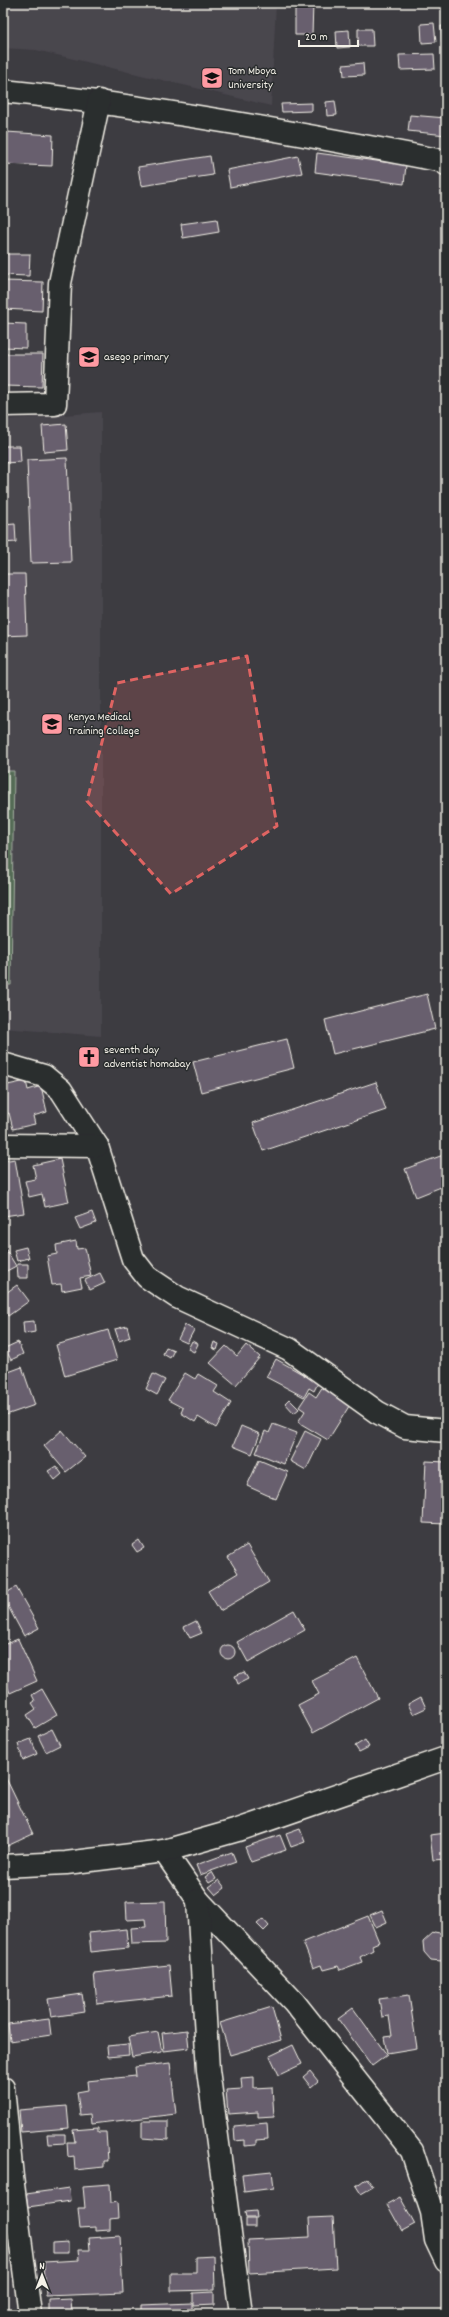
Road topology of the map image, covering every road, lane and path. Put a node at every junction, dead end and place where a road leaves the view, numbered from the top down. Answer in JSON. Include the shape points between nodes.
{"nodes":[{"id":1,"x":3,"y":91,"type":"edge"},
{"id":2,"x":99,"y":100,"type":"junction"},
{"id":3,"x":446,"y":164,"type":"edge"},
{"id":4,"x":3,"y":405,"type":"edge"},
{"id":5,"x":3,"y":1064,"type":"edge"},
{"id":6,"x":3,"y":1145,"type":"edge"},
{"id":7,"x":97,"y":1146,"type":"junction"},
{"id":8,"x":446,"y":1431,"type":"edge"},
{"id":9,"x":446,"y":1758,"type":"edge"},
{"id":10,"x":164,"y":1851,"type":"junction"},
{"id":11,"x":3,"y":1866,"type":"edge"},
{"id":12,"x":198,"y":1900,"type":"junction"},
{"id":13,"x":3,"y":2088,"type":"edge"},
{"id":14,"x":441,"y":2238,"type":"edge"},
{"id":15,"x":446,"y":2261,"type":"edge"},
{"id":16,"x":30,"y":2314,"type":"edge"},
{"id":17,"x":241,"y":2314,"type":"edge"}],
"edges":[{"from":1,"to":2,"type":"street"},
{"from":2,"to":3,"type":"street","via":[[271,128],[443,161]]},
{"from":2,"to":4,"type":"street","via":[[60,283],[55,404]]},
{"from":5,"to":7,"type":"street","via":[[44,1076],[61,1090]]},
{"from":6,"to":7,"type":"street"},
{"from":7,"to":8,"type":"street","via":[[133,1259],[147,1277],[177,1297],[289,1349],[377,1412],[405,1427]]},
{"from":9,"to":10,"type":"street","via":[[238,1830]]},
{"from":10,"to":11,"type":"street","via":[[66,1863]]},
{"from":10,"to":12,"type":"street"},
{"from":12,"to":14,"type":"street","via":[[294,2002],[412,2151]]},
{"from":12,"to":17,"type":"street","via":[[208,2070]]},
{"from":13,"to":16,"type":"street"},
{"from":14,"to":15,"type":"street"}]}
